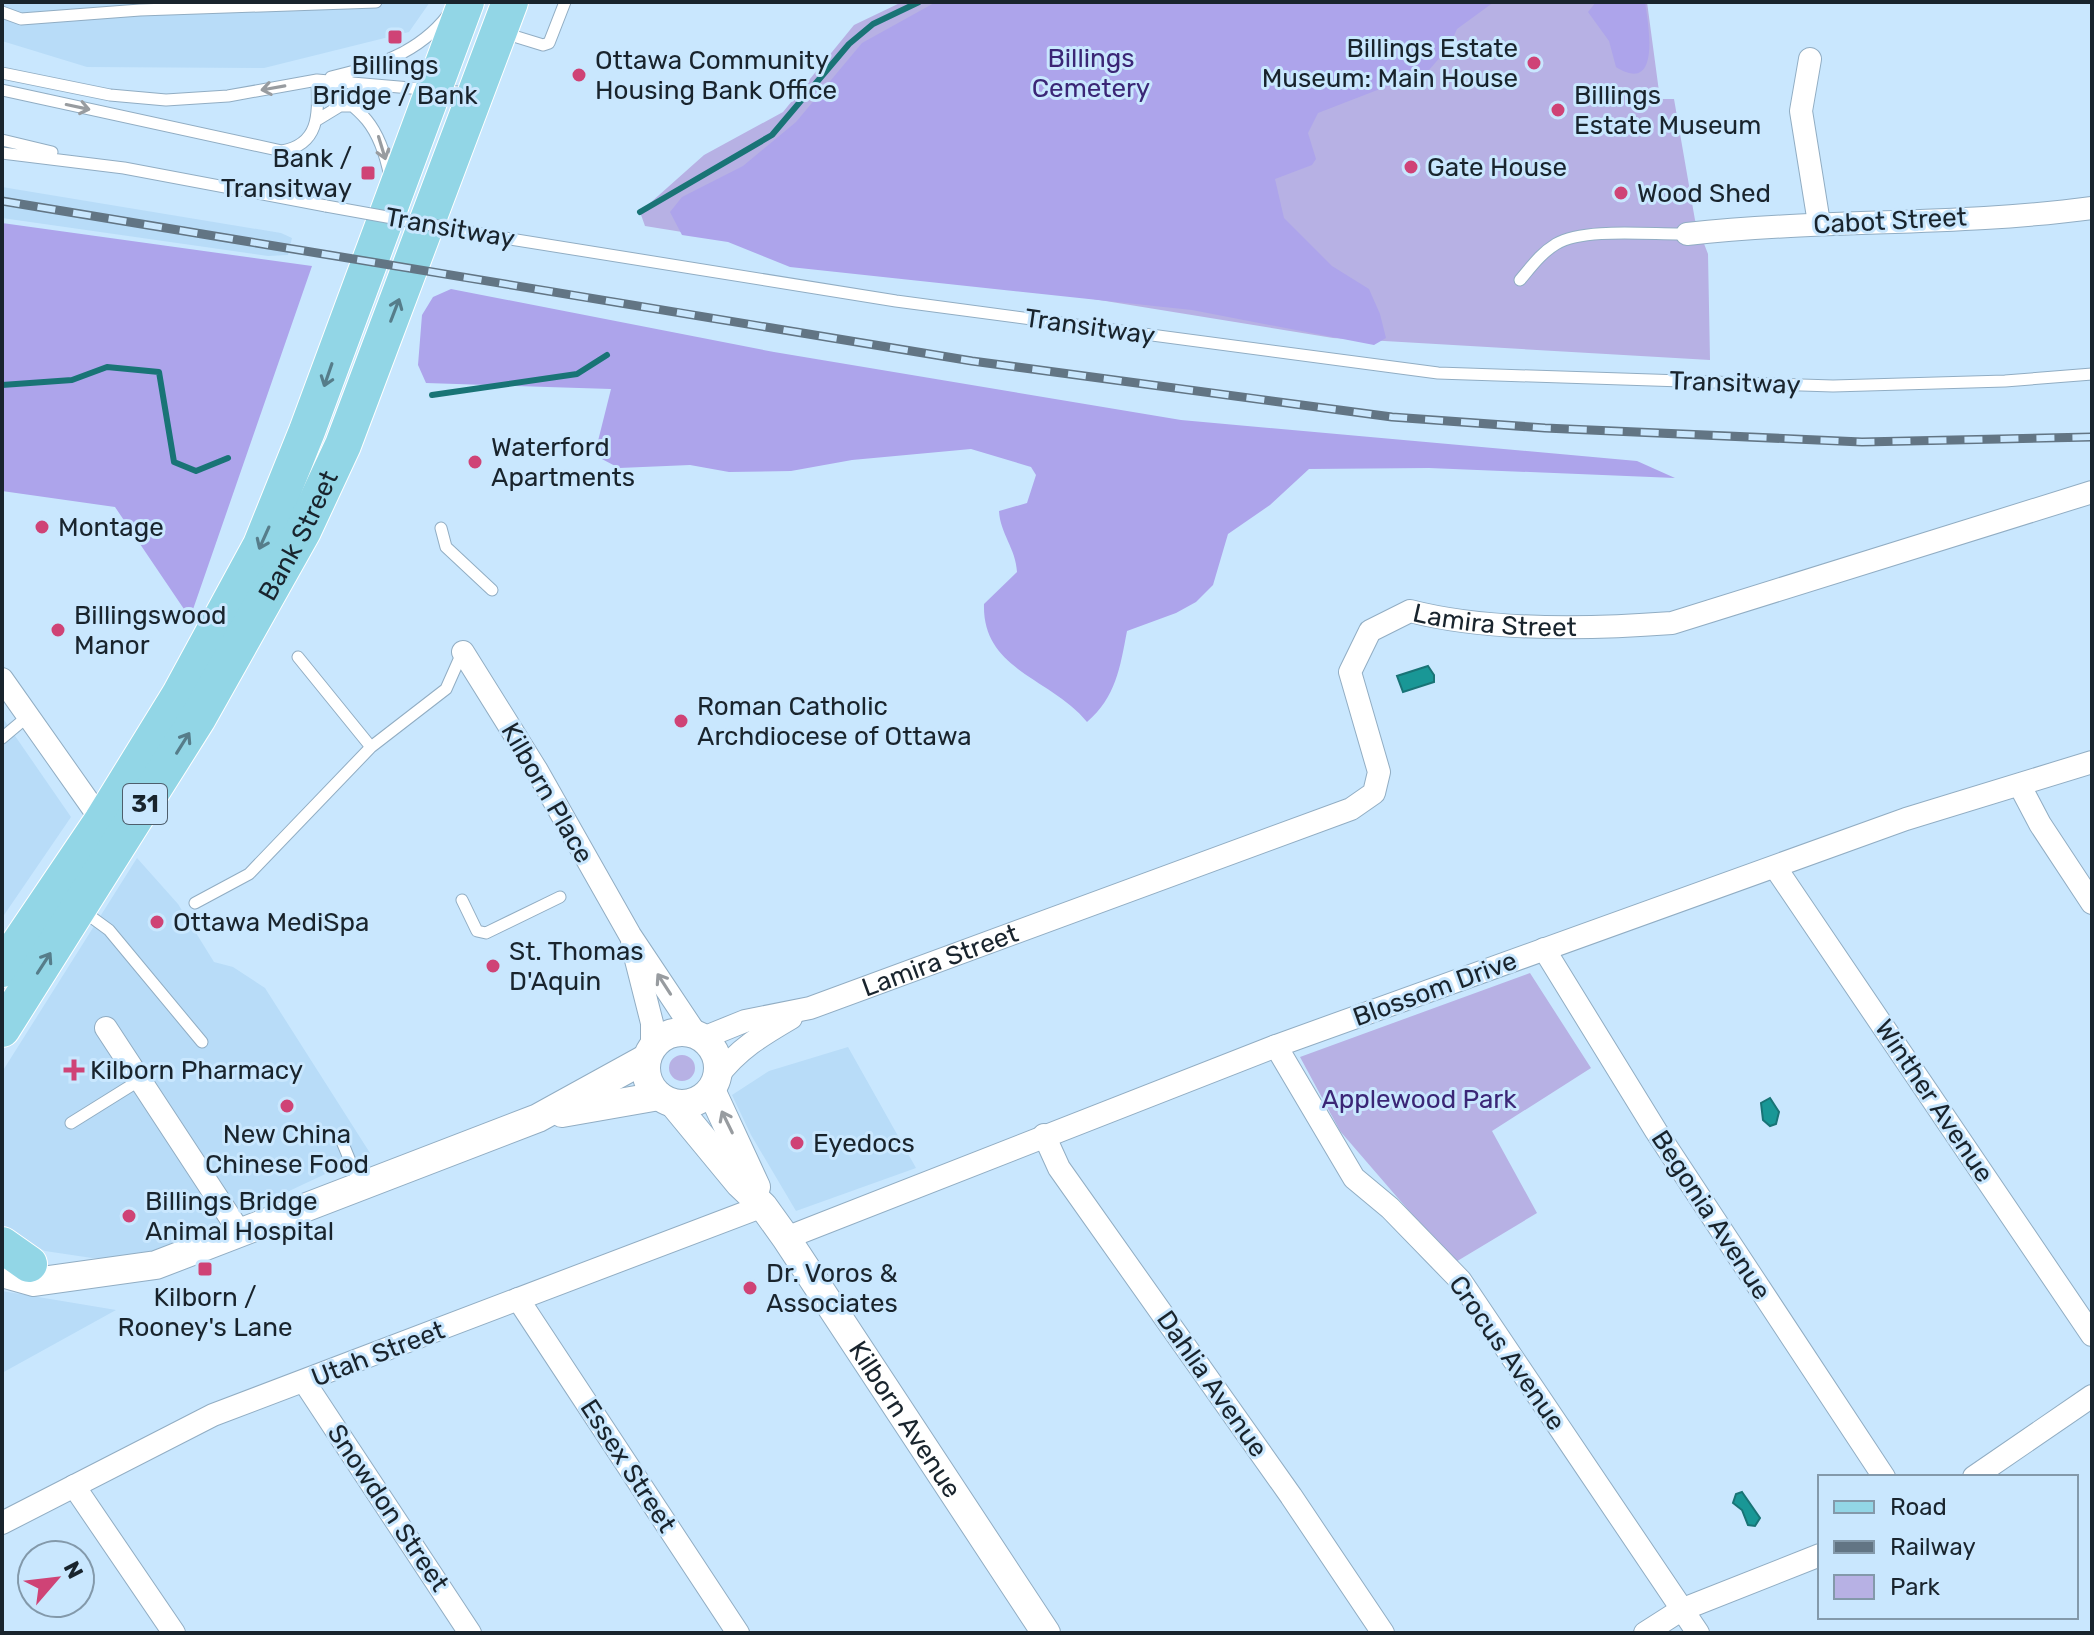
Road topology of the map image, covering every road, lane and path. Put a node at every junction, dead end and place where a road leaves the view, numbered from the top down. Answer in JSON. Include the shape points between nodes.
{"nodes":[{"id":1,"x":376,"y":2,"type":"edge"},
{"id":2,"x":457,"y":2,"type":"edge"},
{"id":3,"x":466,"y":2,"type":"edge"},
{"id":4,"x":565,"y":2,"type":"edge"},
{"id":5,"x":2,"y":12,"type":"edge"},
{"id":6,"x":505,"y":17,"type":"edge"},
{"id":7,"x":1810,"y":59,"type":"dead end"},
{"id":8,"x":2,"y":73,"type":"edge"},
{"id":9,"x":317,"y":80,"type":"junction"},
{"id":10,"x":2,"y":90,"type":"edge"},
{"id":11,"x":433,"y":90,"type":"junction"},
{"id":12,"x":477,"y":94,"type":"junction"},
{"id":13,"x":356,"y":107,"type":"junction"},
{"id":14,"x":317,"y":120,"type":"junction"},
{"id":15,"x":2,"y":140,"type":"edge"},
{"id":16,"x":2,"y":153,"type":"edge"},
{"id":17,"x":98,"y":164,"type":"junction"},
{"id":18,"x":394,"y":197,"type":"junction"},
{"id":19,"x":2092,"y":208,"type":"edge"},
{"id":20,"x":1819,"y":223,"type":"junction"},
{"id":21,"x":1687,"y":234,"type":"joint"},
{"id":22,"x":1520,"y":280,"type":"dead end"},
{"id":23,"x":2092,"y":374,"type":"edge"},
{"id":24,"x":2092,"y":492,"type":"edge"},
{"id":25,"x":441,"y":528,"type":"dead end"},
{"id":26,"x":492,"y":590,"type":"dead end"},
{"id":27,"x":463,"y":652,"type":"joint"},
{"id":28,"x":298,"y":657,"type":"dead end"},
{"id":29,"x":2,"y":679,"type":"edge"},
{"id":30,"x":27,"y":717,"type":"junction"},
{"id":31,"x":2,"y":738,"type":"edge"},
{"id":32,"x":371,"y":747,"type":"junction"},
{"id":33,"x":2092,"y":762,"type":"edge"},
{"id":34,"x":2020,"y":786,"type":"junction"},
{"id":35,"x":102,"y":821,"type":"junction"},
{"id":36,"x":1775,"y":867,"type":"junction"},
{"id":37,"x":560,"y":897,"type":"dead end"},
{"id":38,"x":462,"y":900,"type":"dead end"},
{"id":39,"x":195,"y":903,"type":"dead end"},
{"id":40,"x":2092,"y":903,"type":"edge"},
{"id":41,"x":79,"y":909,"type":"junction"},
{"id":42,"x":630,"y":935,"type":"junction"},
{"id":43,"x":1544,"y":949,"type":"junction"},
{"id":44,"x":4,"y":961,"type":"edge"},
{"id":45,"x":810,"y":1008,"type":"junction"},
{"id":46,"x":106,"y":1028,"type":"dead end"},
{"id":47,"x":2,"y":1029,"type":"edge"},
{"id":48,"x":699,"y":1036,"type":"junction"},
{"id":49,"x":202,"y":1042,"type":"dead end"},
{"id":50,"x":1276,"y":1046,"type":"junction"},
{"id":51,"x":649,"y":1053,"type":"junction"},
{"id":52,"x":140,"y":1080,"type":"junction"},
{"id":53,"x":714,"y":1083,"type":"junction"},
{"id":54,"x":666,"y":1100,"type":"junction"},
{"id":55,"x":538,"y":1118,"type":"junction"},
{"id":56,"x":71,"y":1123,"type":"dead end"},
{"id":57,"x":1044,"y":1135,"type":"junction"},
{"id":58,"x":341,"y":1139,"type":"dead end"},
{"id":59,"x":360,"y":1185,"type":"junction"},
{"id":60,"x":763,"y":1206,"type":"junction"},
{"id":61,"x":239,"y":1231,"type":"junction"},
{"id":62,"x":786,"y":1238,"type":"junction"},
{"id":63,"x":19,"y":1263,"type":"edge"},
{"id":64,"x":518,"y":1299,"type":"junction"},
{"id":65,"x":2092,"y":1335,"type":"edge"},
{"id":66,"x":305,"y":1383,"type":"junction"},
{"id":67,"x":2092,"y":1396,"type":"edge"},
{"id":68,"x":1883,"y":1475,"type":"edge"},
{"id":69,"x":1977,"y":1475,"type":"edge"},
{"id":70,"x":74,"y":1486,"type":"junction"},
{"id":71,"x":2,"y":1523,"type":"edge"},
{"id":72,"x":1818,"y":1556,"type":"edge"},
{"id":73,"x":1681,"y":1610,"type":"junction"},
{"id":74,"x":174,"y":1633,"type":"edge"},
{"id":75,"x":470,"y":1633,"type":"edge"},
{"id":76,"x":738,"y":1633,"type":"edge"},
{"id":77,"x":1046,"y":1633,"type":"edge"},
{"id":78,"x":1383,"y":1633,"type":"edge"},
{"id":79,"x":1645,"y":1633,"type":"edge"},
{"id":80,"x":1698,"y":1633,"type":"edge"}],
"edges":[{"from":1,"to":5,"type":"lane","via":[[29,18]]},
{"from":2,"to":9,"type":"lane","via":[[432,32],[402,54],[370,68]]},
{"from":3,"to":11,"type":"main road","name":"Bank Street","number":"31"},
{"from":4,"to":6,"type":"lane","via":[[549,43],[543,45]]},
{"from":6,"to":12,"type":"main road","name":"Bank Street","number":"31"},
{"from":7,"to":20,"type":"street","via":[[1801,111]]},
{"from":9,"to":8,"type":"lane","one_way":true,"via":[[228,96],[166,100],[110,95]]},
{"from":9,"to":11,"type":"lane"},
{"from":9,"to":13,"type":"lane"},
{"from":9,"to":14,"type":"lane"},
{"from":10,"to":14,"type":"lane","one_way":true,"via":[[268,150],[303,144]]},
{"from":11,"to":12,"type":"lane"},
{"from":11,"to":18,"type":"main road","name":"Bank Street","number":"31"},
{"from":41,"to":12,"type":"main road","name":"Bank Street","number":"31","one_way":true,"via":[[234,659],[303,531],[343,445]]},
{"from":13,"to":14,"type":"lane","via":[[340,106]]},
{"from":13,"to":18,"type":"lane","one_way":true,"via":[[381,139]]},
{"from":15,"to":17,"type":"lane","name":"Transitway"},
{"from":16,"to":17,"type":"lane","name":"Transitway"},
{"from":17,"to":23,"type":"lane","name":"Transitway","bridge":true,"via":[[677,268],[1438,373],[1833,386]]},
{"from":18,"to":35,"type":"main road","name":"Bank Street","number":"31","one_way":true,"via":[[261,545],[192,674]]},
{"from":19,"to":20,"type":"street","name":"Cabot Street"},
{"from":20,"to":21,"type":"street","name":"Cabot Street"},
{"from":21,"to":22,"type":"lane","via":[[1604,235],[1557,243]]},
{"from":24,"to":45,"type":"street","name":"Lamira Street","via":[[1672,623],[1620,627],[1449,621],[1410,611],[1370,631],[1350,672],[1379,772],[1374,793],[1351,809]]},
{"from":25,"to":26,"type":"lane","via":[[446,547]]},
{"from":27,"to":32,"type":"lane","via":[[446,689]]},
{"from":27,"to":42,"type":"street","name":"Kilborn Place"},
{"from":28,"to":32,"type":"lane"},
{"from":29,"to":30,"type":"street"},
{"from":30,"to":31,"type":"lane"},
{"from":30,"to":35,"type":"street"},
{"from":32,"to":39,"type":"lane","via":[[249,874]]},
{"from":33,"to":34,"type":"street","name":"Blossom Drive"},
{"from":34,"to":36,"type":"street","name":"Blossom Drive","via":[[1906,819]]},
{"from":34,"to":40,"type":"street"},
{"from":35,"to":44,"type":"main road","name":"Bank Street","number":"31"},
{"from":36,"to":43,"type":"street","name":"Blossom Drive"},
{"from":36,"to":65,"type":"street","name":"Winther Avenue"},
{"from":37,"to":38,"type":"lane","via":[[486,933],[477,931]]},
{"from":47,"to":41,"type":"main road","name":"Bank Street","number":"31","one_way":true},
{"from":41,"to":49,"type":"lane","via":[[109,930]]},
{"from":48,"to":42,"type":"street","name":"Kilborn Place","one_way":true},
{"from":42,"to":51,"type":"street","name":"Kilborn Place","via":[[652,1023]]},
{"from":43,"to":50,"type":"street","name":"Blossom Drive"},
{"from":43,"to":68,"type":"street","name":"Begonia Avenue","via":[[1656,1131]]},
{"from":45,"to":48,"type":"street","name":"Lamira Street"},
{"from":45,"to":53,"type":"street","name":"Lamira Street","via":[[751,1041]]},
{"from":46,"to":52,"type":"street"},
{"from":48,"to":51,"type":"street","via":[[671,1033]]},
{"from":48,"to":53,"type":"street","via":[[718,1062]]},
{"from":50,"to":57,"type":"street","name":"Blossom Drive"},
{"from":50,"to":73,"type":"street","name":"Crocus Avenue","via":[[1354,1178],[1460,1280]]},
{"from":51,"to":54,"type":"street","via":[[647,1079]]},
{"from":51,"to":55,"type":"street"},
{"from":52,"to":56,"type":"lane"},
{"from":52,"to":61,"type":"street"},
{"from":53,"to":54,"type":"street","via":[[701,1099]]},
{"from":60,"to":53,"type":"street","name":"Kilborn Avenue","one_way":true},
{"from":54,"to":55,"type":"street"},
{"from":54,"to":60,"type":"street","name":"Kilborn Avenue"},
{"from":55,"to":59,"type":"street"},
{"from":57,"to":62,"type":"street","name":"Blossom Drive"},
{"from":57,"to":78,"type":"street","name":"Dahlia Avenue","via":[[1059,1168]]},
{"from":58,"to":59,"type":"lane"},
{"from":59,"to":61,"type":"street"},
{"from":60,"to":62,"type":"street","name":"Kilborn Avenue"},
{"from":60,"to":64,"type":"street","name":"Utah Street"},
{"from":61,"to":63,"type":"street","via":[[156,1265]]},
{"from":62,"to":77,"type":"street","name":"Kilborn Avenue"},
{"from":64,"to":66,"type":"street","name":"Utah Street"},
{"from":64,"to":76,"type":"street","name":"Essex Street"},
{"from":66,"to":70,"type":"street","name":"Utah Street","via":[[213,1415]]},
{"from":66,"to":75,"type":"street","name":"Snowdon Street"},
{"from":67,"to":69,"type":"street"},
{"from":70,"to":71,"type":"street","name":"Utah Street"},
{"from":70,"to":74,"type":"street"},
{"from":72,"to":73,"type":"street"},
{"from":73,"to":79,"type":"street"},
{"from":73,"to":80,"type":"street","name":"Crocus Avenue"}]}
